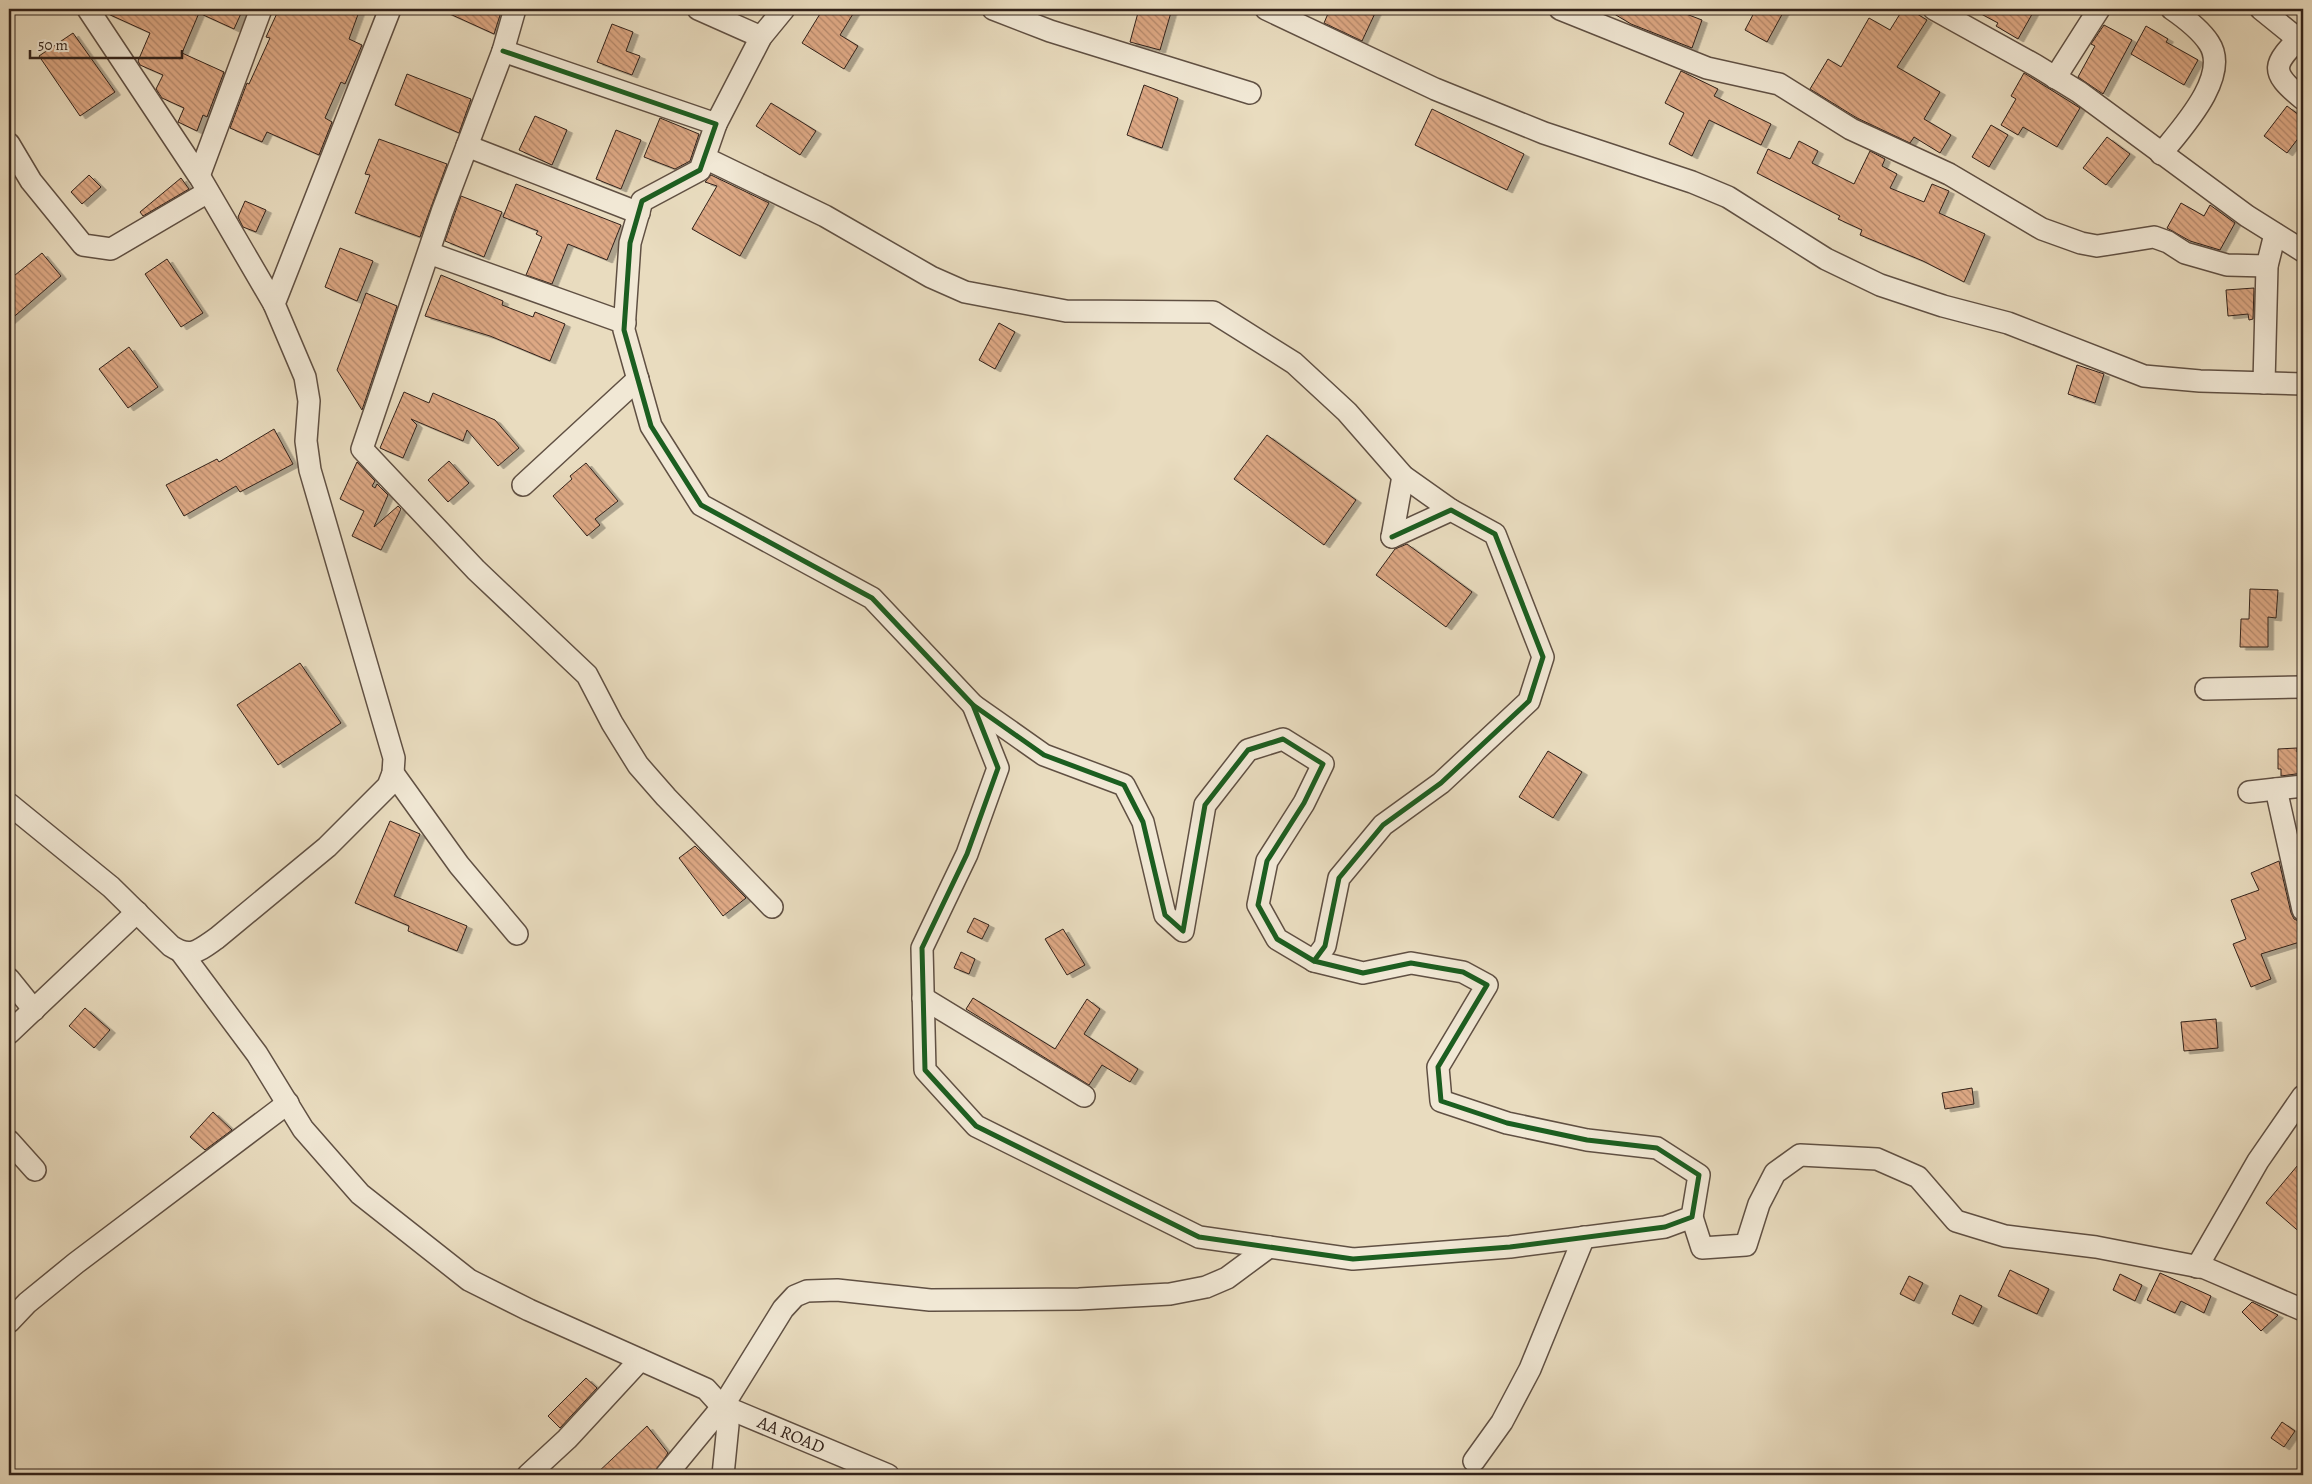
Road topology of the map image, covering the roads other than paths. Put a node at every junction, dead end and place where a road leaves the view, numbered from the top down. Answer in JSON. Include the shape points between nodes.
{"nodes":[{"id":1,"x":88,"y":9,"type":"edge"},
{"id":2,"x":261,"y":9,"type":"edge"},
{"id":3,"x":390,"y":9,"type":"edge"},
{"id":4,"x":515,"y":9,"type":"edge"},
{"id":5,"x":698,"y":9,"type":"edge"},
{"id":6,"x":784,"y":9,"type":"edge"},
{"id":7,"x":993,"y":9,"type":"edge"},
{"id":8,"x":1266,"y":9,"type":"edge"},
{"id":9,"x":1560,"y":9,"type":"edge"},
{"id":10,"x":1934,"y":9,"type":"edge"},
{"id":11,"x":2099,"y":9,"type":"edge"},
{"id":12,"x":2172,"y":9,"type":"edge"},
{"id":13,"x":2261,"y":9,"type":"edge"},
{"id":14,"x":1297,"y":15,"type":"edge"},
{"id":15,"x":1597,"y":16,"type":"edge"},
{"id":16,"x":761,"y":37,"type":"junction"},
{"id":17,"x":2301,"y":37,"type":"edge"},
{"id":18,"x":502,"y":51,"type":"junction"},
{"id":19,"x":2055,"y":78,"type":"junction"},
{"id":20,"x":1250,"y":93,"type":"dead end"},
{"id":21,"x":2303,"y":99,"type":"edge"},
{"id":22,"x":716,"y":124,"type":"junction"},
{"id":23,"x":9,"y":144,"type":"edge"},
{"id":24,"x":467,"y":146,"type":"junction"},
{"id":25,"x":2161,"y":154,"type":"junction"},
{"id":26,"x":705,"y":158,"type":"junction"},
{"id":27,"x":204,"y":184,"type":"junction"},
{"id":28,"x":639,"y":213,"type":"junction"},
{"id":29,"x":2275,"y":234,"type":"junction"},
{"id":30,"x":2303,"y":251,"type":"edge"},
{"id":31,"x":429,"y":253,"type":"junction"},
{"id":32,"x":2266,"y":266,"type":"junction"},
{"id":33,"x":274,"y":304,"type":"junction"},
{"id":34,"x":625,"y":323,"type":"junction"},
{"id":35,"x":638,"y":379,"type":"junction"},
{"id":36,"x":2264,"y":383,"type":"junction"},
{"id":37,"x":2303,"y":384,"type":"edge"},
{"id":38,"x":1403,"y":476,"type":"junction"},
{"id":39,"x":523,"y":485,"type":"dead end"},
{"id":40,"x":1451,"y":510,"type":"junction"},
{"id":41,"x":2303,"y":686,"type":"edge"},
{"id":42,"x":2206,"y":689,"type":"dead end"},
{"id":43,"x":973,"y":705,"type":"junction"},
{"id":44,"x":393,"y":773,"type":"junction"},
{"id":45,"x":2303,"y":786,"type":"edge"},
{"id":46,"x":2276,"y":789,"type":"junction"},
{"id":47,"x":2249,"y":792,"type":"dead end"},
{"id":48,"x":9,"y":804,"type":"edge"},
{"id":49,"x":772,"y":906,"type":"dead end"},
{"id":50,"x":2303,"y":910,"type":"edge"},
{"id":51,"x":137,"y":912,"type":"junction"},
{"id":52,"x":517,"y":934,"type":"dead end"},
{"id":53,"x":181,"y":952,"type":"junction"},
{"id":54,"x":1314,"y":961,"type":"junction"},
{"id":55,"x":9,"y":979,"type":"edge"},
{"id":56,"x":923,"y":998,"type":"junction"},
{"id":57,"x":34,"y":1010,"type":"junction"},
{"id":58,"x":9,"y":1033,"type":"edge"},
{"id":59,"x":1084,"y":1096,"type":"dead end"},
{"id":60,"x":2303,"y":1096,"type":"edge"},
{"id":61,"x":288,"y":1103,"type":"junction"},
{"id":62,"x":9,"y":1141,"type":"edge"},
{"id":63,"x":35,"y":1170,"type":"dead end"},
{"id":64,"x":1692,"y":1217,"type":"junction"},
{"id":65,"x":1584,"y":1237,"type":"junction"},
{"id":66,"x":1270,"y":1247,"type":"junction"},
{"id":67,"x":2197,"y":1267,"type":"junction"},
{"id":68,"x":2303,"y":1310,"type":"edge"},
{"id":69,"x":9,"y":1322,"type":"edge"},
{"id":70,"x":640,"y":1360,"type":"junction"},
{"id":71,"x":723,"y":1406,"type":"junction"},
{"id":72,"x":1474,"y":1461,"type":"dead end"},
{"id":73,"x":528,"y":1475,"type":"edge"},
{"id":74,"x":666,"y":1475,"type":"edge"},
{"id":75,"x":723,"y":1475,"type":"edge"},
{"id":76,"x":888,"y":1475,"type":"edge"}],
"edges":[{"from":1,"to":27,"type":"street"},
{"from":2,"to":27,"type":"street"},
{"from":3,"to":33,"type":"street"},
{"from":4,"to":18,"type":"street"},
{"from":5,"to":16,"type":"street"},
{"from":6,"to":16,"type":"street"},
{"from":7,"to":20,"type":"street","via":[[1050,31]]},
{"from":8,"to":14,"type":"street"},
{"from":9,"to":15,"type":"street"},
{"from":10,"to":19,"type":"street"},
{"from":11,"to":19,"type":"street"},
{"from":12,"to":25,"type":"street","via":[[2209,43],[2215,66],[2208,88],[2192,115]]},
{"from":13,"to":17,"type":"street"},
{"from":14,"to":36,"type":"street","via":[[1435,88],[1535,130],[1728,197],[1826,259],[1880,285],[2008,323],[2144,376]]},
{"from":15,"to":32,"type":"street","via":[[1707,68],[1779,84],[1850,129],[1949,174],[2042,229],[2097,246],[2154,237],[2185,253],[2227,265]]},
{"from":16,"to":22,"type":"street"},
{"from":17,"to":21,"type":"street","via":[[2279,60],[2278,71],[2286,85]]},
{"from":18,"to":22,"type":"street"},
{"from":18,"to":24,"type":"street"},
{"from":19,"to":25,"type":"street"},
{"from":22,"to":26,"type":"street"},
{"from":23,"to":27,"type":"street","via":[[31,181],[83,245],[111,249]]},
{"from":24,"to":28,"type":"street"},
{"from":24,"to":31,"type":"street"},
{"from":25,"to":29,"type":"street"},
{"from":26,"to":28,"type":"street","via":[[700,170],[642,201]]},
{"from":26,"to":38,"type":"street","via":[[825,216],[931,277],[965,292],[1066,311],[1213,312],[1294,363],[1347,412]]},
{"from":27,"to":33,"type":"street"},
{"from":28,"to":34,"type":"street","via":[[630,242]]},
{"from":29,"to":30,"type":"street"},
{"from":29,"to":32,"type":"street"},
{"from":31,"to":34,"type":"street"},
{"from":31,"to":49,"type":"street","via":[[362,449],[476,570],[587,675],[638,765]]},
{"from":32,"to":36,"type":"street"},
{"from":33,"to":44,"type":"street","via":[[305,377],[310,401],[306,441],[310,470],[394,758]]},
{"from":34,"to":35,"type":"street","via":[[624,330]]},
{"from":35,"to":39,"type":"street"},
{"from":35,"to":43,"type":"street","via":[[650,426],[701,505],[872,598]]},
{"from":36,"to":37,"type":"street"},
{"from":38,"to":40,"type":"street"},
{"from":38,"to":40,"type":"street","via":[[1392,537]]},
{"from":40,"to":54,"type":"street","via":[[1495,534],[1543,657],[1529,701],[1441,783],[1383,825],[1339,878],[1325,946]]},
{"from":41,"to":42,"type":"street"},
{"from":43,"to":54,"type":"street","via":[[1044,755],[1124,785],[1144,822],[1165,915],[1183,931],[1205,805],[1248,750],[1283,739],[1323,764],[1304,804],[1267,861],[1258,905],[1277,939]]},
{"from":43,"to":56,"type":"street","via":[[998,768],[967,854],[922,948]]},
{"from":44,"to":52,"type":"street","via":[[459,865]]},
{"from":44,"to":53,"type":"street","via":[[388,786],[327,847],[217,938],[198,951]]},
{"from":45,"to":46,"type":"street"},
{"from":46,"to":47,"type":"street"},
{"from":46,"to":50,"type":"street"},
{"from":48,"to":51,"type":"street"},
{"from":51,"to":53,"type":"street"},
{"from":51,"to":57,"type":"street"},
{"from":53,"to":61,"type":"street","via":[[257,1054]]},
{"from":54,"to":64,"type":"street","via":[[1363,973],[1411,963],[1463,972],[1487,985],[1438,1067],[1442,1101],[1507,1123],[1586,1140],[1657,1148],[1699,1175]]},
{"from":55,"to":57,"type":"street"},
{"from":56,"to":59,"type":"street"},
{"from":56,"to":66,"type":"street","via":[[925,1070],[976,1126],[1199,1237]]},
{"from":57,"to":58,"type":"street"},
{"from":60,"to":67,"type":"street","via":[[2258,1161]]},
{"from":61,"to":69,"type":"street","via":[[76,1262]]},
{"from":61,"to":70,"type":"street","via":[[303,1129],[360,1194],[468,1280]]},
{"from":62,"to":63,"type":"street"},
{"from":64,"to":65,"type":"street","via":[[1665,1227]]},
{"from":64,"to":67,"type":"street","via":[[1702,1248],[1746,1245],[1759,1204],[1775,1173],[1800,1155],[1877,1159],[1918,1177],[1956,1221],[2005,1236],[2096,1248]]},
{"from":65,"to":66,"type":"street","via":[[1510,1247],[1353,1259]]},
{"from":65,"to":72,"type":"street","via":[[1530,1369],[1502,1422]]},
{"from":66,"to":71,"type":"street","via":[[1227,1278],[1206,1287],[1170,1294],[1080,1299],[930,1300],[837,1290],[807,1291],[795,1296],[783,1309]]},
{"from":67,"to":68,"type":"street"},
{"from":70,"to":71,"type":"street","via":[[706,1389]]},
{"from":70,"to":73,"type":"street","via":[[567,1439]]},
{"from":71,"to":74,"type":"street"},
{"from":71,"to":75,"type":"street","via":[[728,1425]]},
{"from":71,"to":76,"type":"street","name":"AA ROAD"}]}
